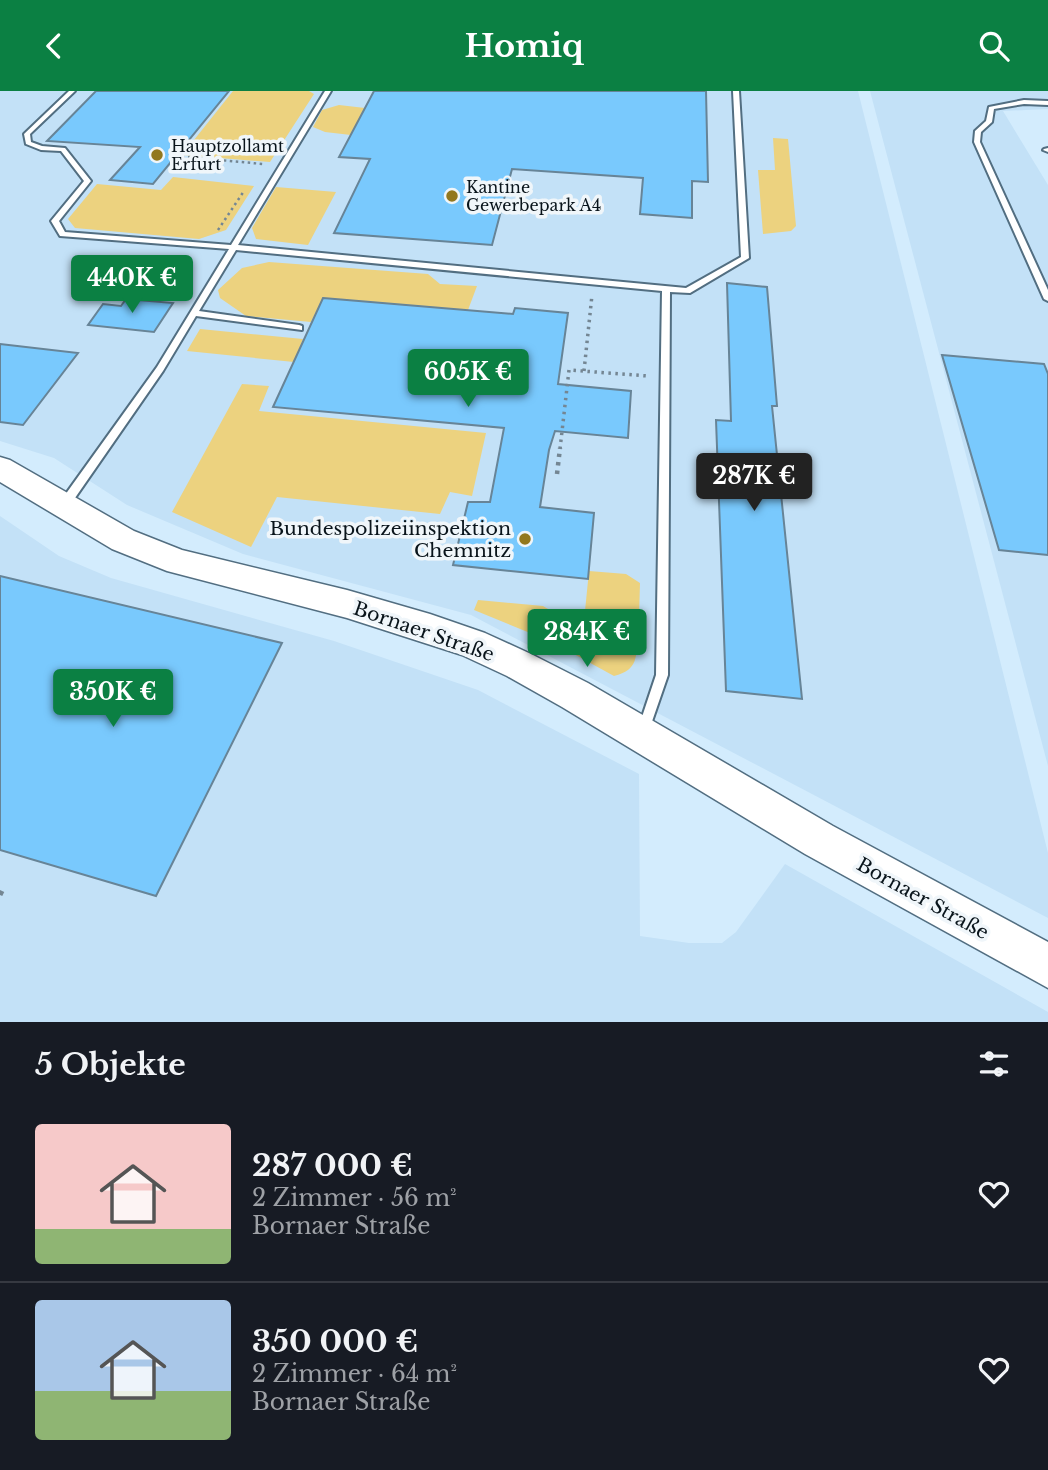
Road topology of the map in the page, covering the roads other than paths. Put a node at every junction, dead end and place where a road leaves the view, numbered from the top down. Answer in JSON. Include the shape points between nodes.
{"nodes":[{"id":1,"x":72,"y":91,"type":"edge"},
{"id":2,"x":328,"y":91,"type":"edge"},
{"id":3,"x":736,"y":91,"type":"edge"},
{"id":4,"x":1048,"y":103,"type":"edge"},
{"id":5,"x":233,"y":247,"type":"junction"},
{"id":6,"x":666,"y":289,"type":"junction"},
{"id":7,"x":1048,"y":299,"type":"edge"},
{"id":8,"x":194,"y":313,"type":"junction"},
{"id":9,"x":299,"y":328,"type":"dead end"},
{"id":10,"x":0,"y":468,"type":"edge"},
{"id":11,"x":63,"y":507,"type":"junction"},
{"id":12,"x":642,"y":735,"type":"junction"},
{"id":13,"x":1048,"y":967,"type":"edge"}],
"edges":[{"from":1,"to":5,"type":"lane","via":[[27,134],[28,143],[63,149],[88,181],[54,221],[63,233]]},
{"from":2,"to":5,"type":"lane"},
{"from":3,"to":6,"type":"lane","via":[[745,258],[687,291]]},
{"from":4,"to":7,"type":"lane","via":[[1024,102],[991,109],[977,142]]},
{"from":5,"to":6,"type":"lane"},
{"from":5,"to":8,"type":"lane"},
{"from":6,"to":12,"type":"lane","via":[[662,675]]},
{"from":8,"to":9,"type":"lane"},
{"from":8,"to":11,"type":"lane"},
{"from":10,"to":11,"type":"main road","name":"Bornaer Straße"},
{"from":11,"to":12,"type":"main road","name":"Bornaer Straße","via":[[123,540],[178,562],[347,604],[473,644],[564,689]]},
{"from":12,"to":13,"type":"main road","name":"Bornaer Straße"}]}
